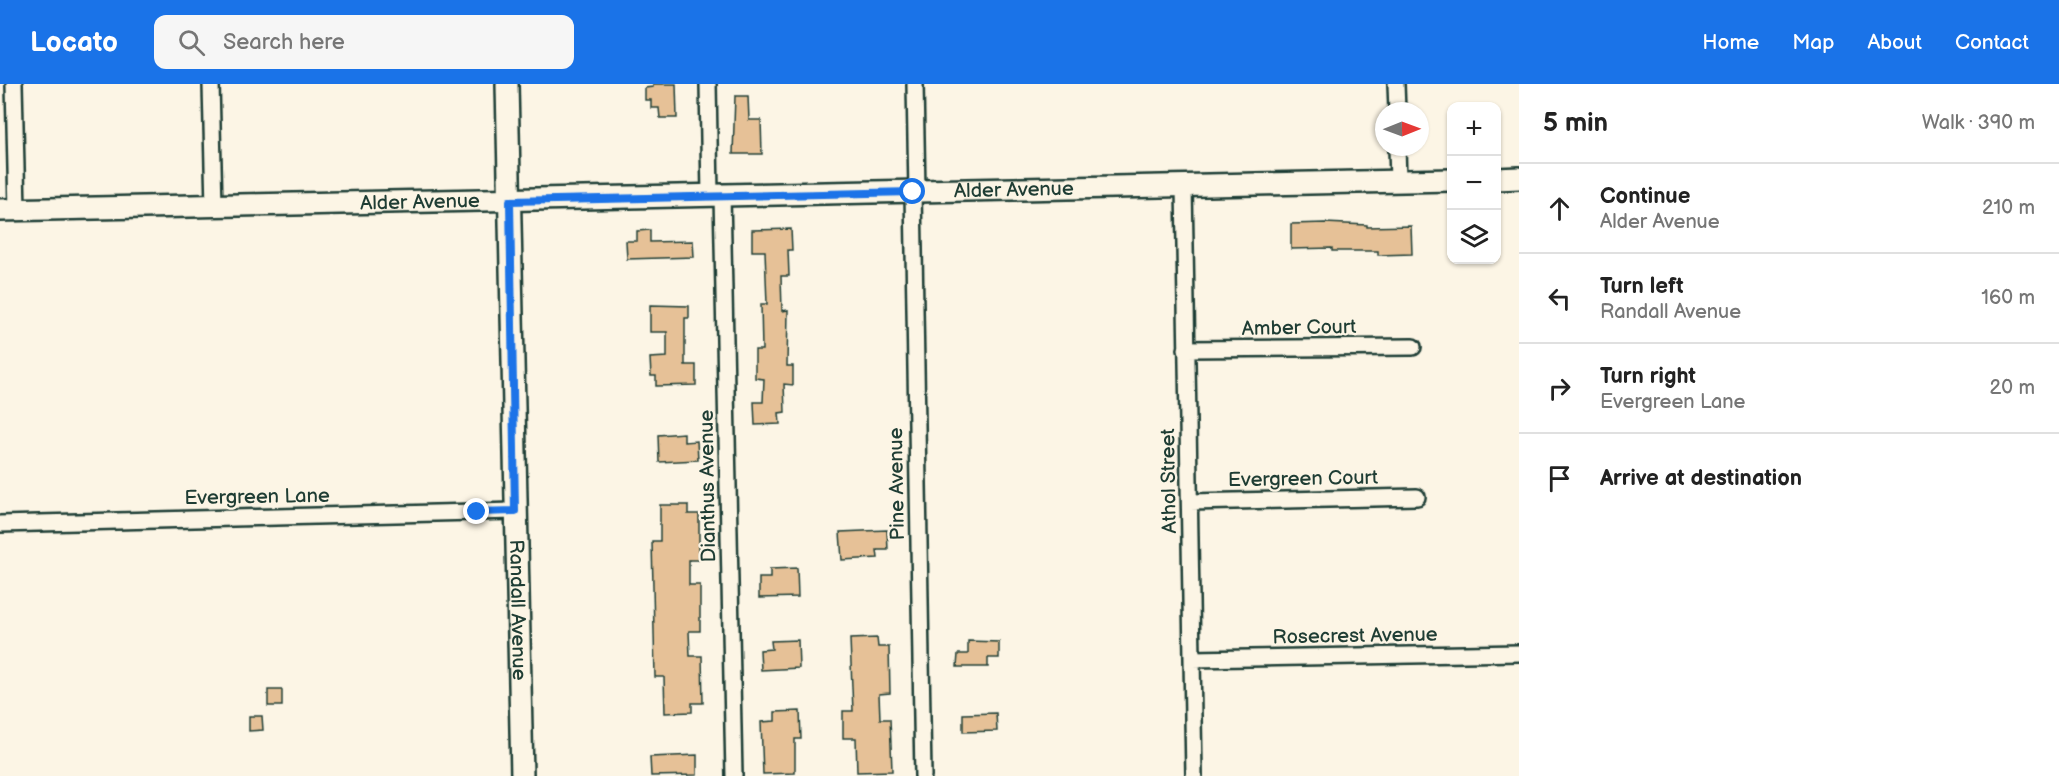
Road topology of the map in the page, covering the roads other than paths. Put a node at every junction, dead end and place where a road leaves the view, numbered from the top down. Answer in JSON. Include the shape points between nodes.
{"nodes":[{"id":1,"x":14,"y":84,"type":"edge"},
{"id":2,"x":210,"y":84,"type":"edge"},
{"id":3,"x":507,"y":84,"type":"edge"},
{"id":4,"x":708,"y":84,"type":"edge"},
{"id":5,"x":915,"y":84,"type":"edge"},
{"id":6,"x":1396,"y":84,"type":"edge"},
{"id":7,"x":1397,"y":102,"type":"edge"},
{"id":8,"x":1397,"y":156,"type":"edge"},
{"id":9,"x":1519,"y":178,"type":"edge"},
{"id":10,"x":1501,"y":179,"type":"edge"},
{"id":11,"x":1447,"y":180,"type":"edge"},
{"id":12,"x":1398,"y":181,"type":"junction"},
{"id":13,"x":1184,"y":186,"type":"junction"},
{"id":14,"x":915,"y":192,"type":"junction"},
{"id":15,"x":716,"y":195,"type":"junction"},
{"id":16,"x":510,"y":201,"type":"junction"},
{"id":17,"x":214,"y":207,"type":"junction"},
{"id":18,"x":8,"y":210,"type":"edge"},
{"id":19,"x":1413,"y":347,"type":"dead end"},
{"id":20,"x":1186,"y":349,"type":"junction"},
{"id":21,"x":1418,"y":497,"type":"dead end"},
{"id":22,"x":1190,"y":502,"type":"junction"},
{"id":23,"x":515,"y":511,"type":"junction"},
{"id":24,"x":0,"y":524,"type":"edge"},
{"id":25,"x":1519,"y":653,"type":"edge"},
{"id":26,"x":1192,"y":659,"type":"junction"},
{"id":27,"x":522,"y":776,"type":"edge"},
{"id":28,"x":734,"y":776,"type":"edge"},
{"id":29,"x":923,"y":776,"type":"edge"},
{"id":30,"x":1194,"y":776,"type":"edge"}],
"edges":[{"from":1,"to":18,"type":"street"},
{"from":2,"to":17,"type":"street"},
{"from":3,"to":16,"type":"main road","name":"Randall Avenue"},
{"from":4,"to":15,"type":"street","name":"Dianthus Avenue"},
{"from":5,"to":14,"type":"street","name":"Pine Avenue"},
{"from":6,"to":7,"type":"street"},
{"from":8,"to":12,"type":"street"},
{"from":9,"to":10,"type":"main road"},
{"from":11,"to":12,"type":"main road","name":"Alder Avenue"},
{"from":12,"to":13,"type":"main road","name":"Alder Avenue"},
{"from":13,"to":14,"type":"main road","name":"Alder Avenue"},
{"from":13,"to":20,"type":"street","name":"Athol Street"},
{"from":14,"to":15,"type":"main road","name":"Alder Avenue"},
{"from":14,"to":29,"type":"street","name":"Pine Avenue"},
{"from":15,"to":16,"type":"main road","name":"Alder Avenue"},
{"from":15,"to":28,"type":"street","name":"Dianthus Avenue"},
{"from":16,"to":17,"type":"main road","name":"Alder Avenue"},
{"from":16,"to":23,"type":"main road","name":"Randall Avenue"},
{"from":17,"to":18,"type":"main road","name":"Alder Avenue"},
{"from":19,"to":20,"type":"street","name":"Amber Court"},
{"from":20,"to":22,"type":"street","name":"Athol Street"},
{"from":21,"to":22,"type":"street","name":"Evergreen Court"},
{"from":22,"to":26,"type":"street","name":"Athol Street"},
{"from":23,"to":24,"type":"street","name":"Evergreen Lane"},
{"from":23,"to":27,"type":"main road","name":"Randall Avenue"},
{"from":25,"to":26,"type":"street","name":"Rosecrest Avenue"},
{"from":26,"to":30,"type":"street","name":"Athol Street"}]}
